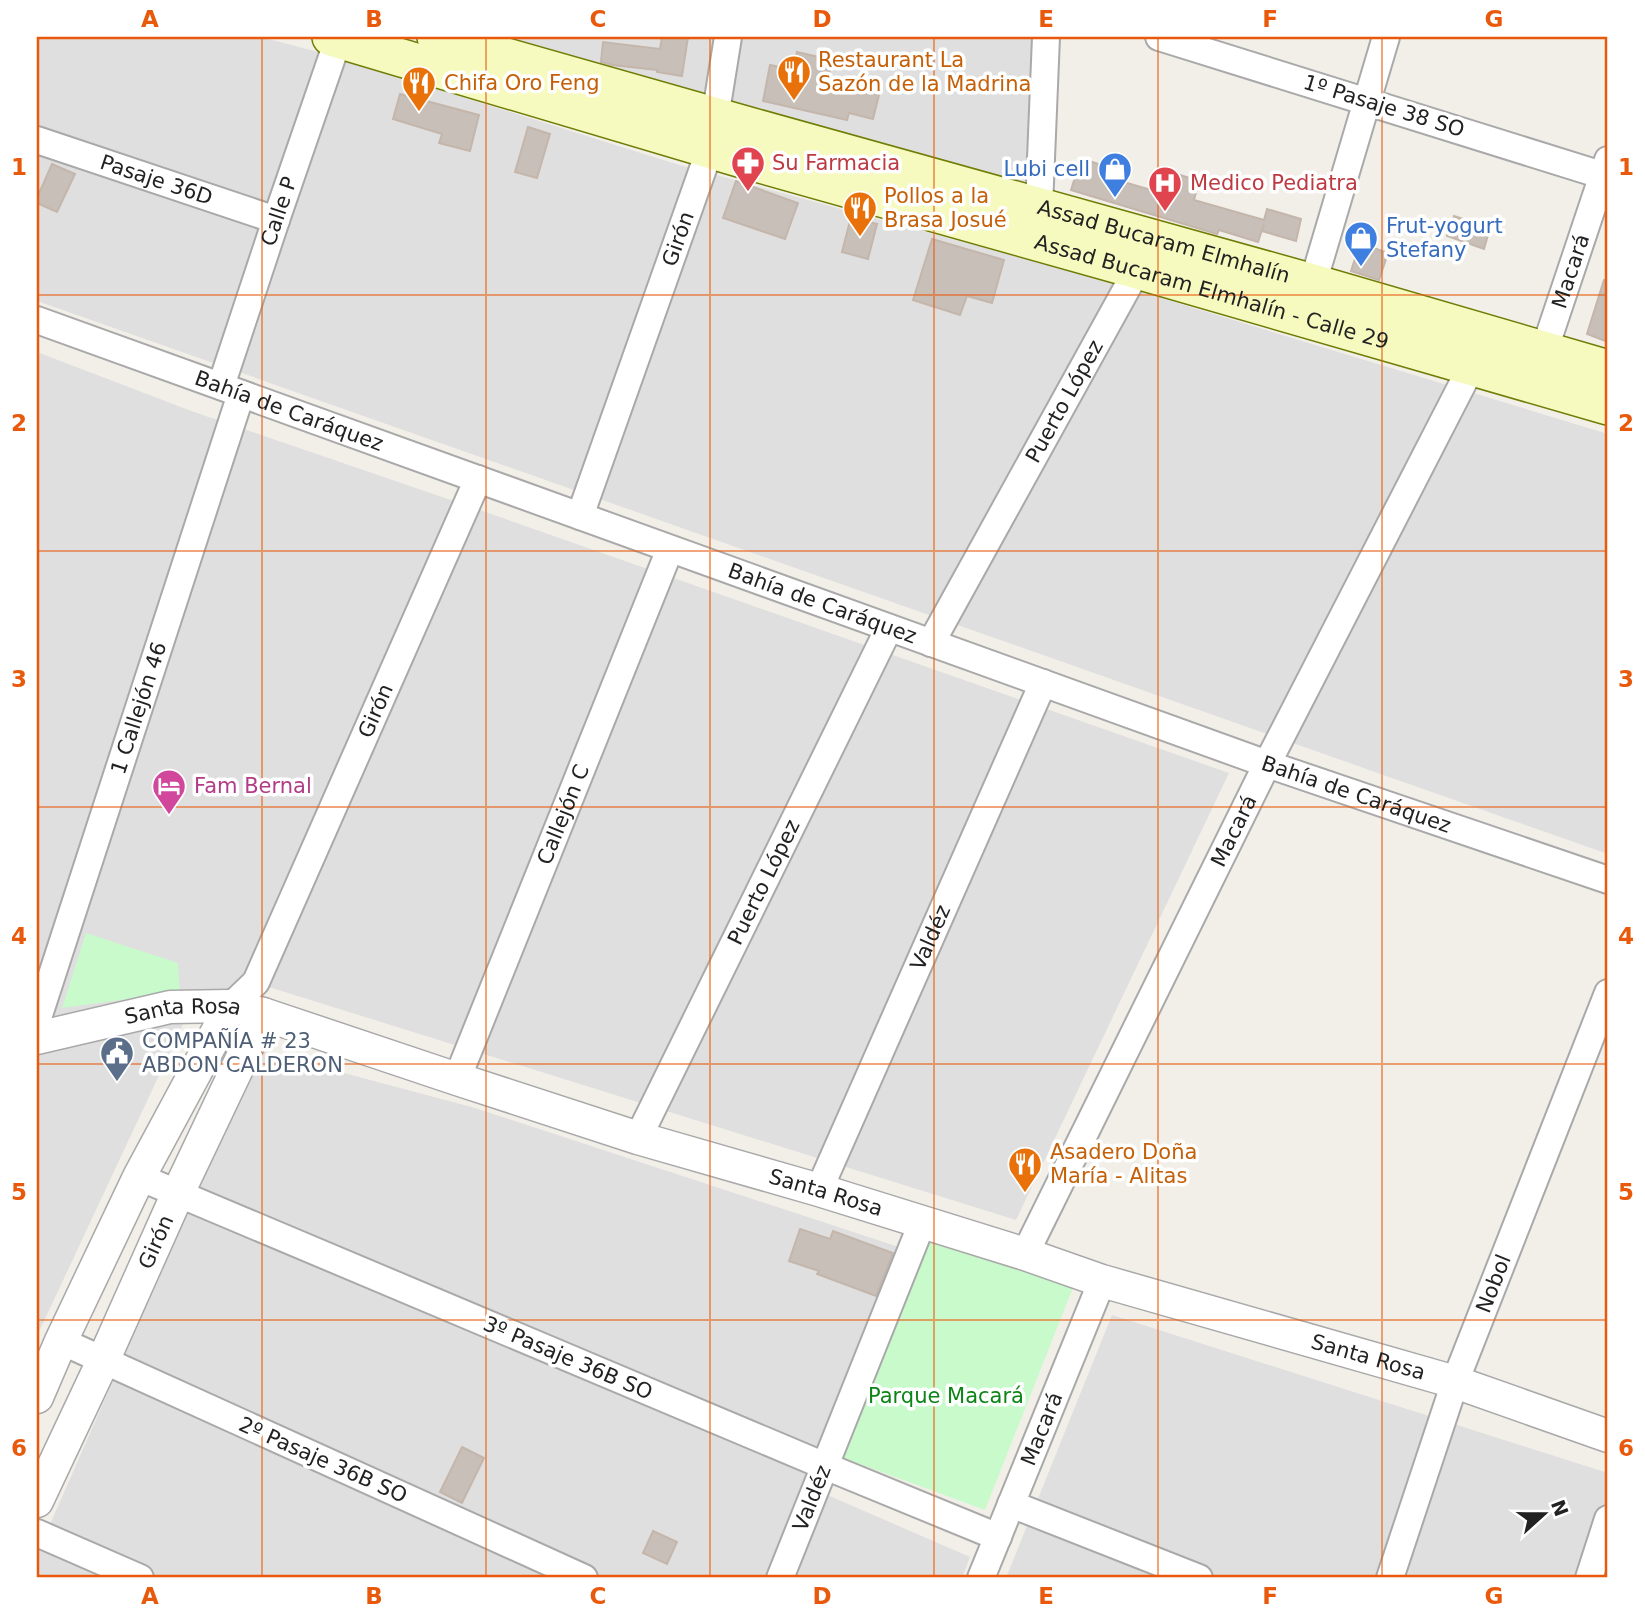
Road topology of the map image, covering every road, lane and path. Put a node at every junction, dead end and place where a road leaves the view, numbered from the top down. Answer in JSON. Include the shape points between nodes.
{"nodes":[{"id":1,"x":436,"y":37,"type":"edge"},
{"id":2,"x":727,"y":37,"type":"edge"},
{"id":3,"x":1159,"y":37,"type":"edge"},
{"id":4,"x":1386,"y":37,"type":"edge"},
{"id":5,"x":1040,"y":38,"type":"edge"},
{"id":6,"x":350,"y":40,"type":"edge"},
{"id":7,"x":1367,"y":100,"type":"junction"},
{"id":8,"x":713,"y":133,"type":"junction"},
{"id":9,"x":37,"y":140,"type":"edge"},
{"id":10,"x":1607,"y":170,"type":"edge"},
{"id":11,"x":1039,"y":207,"type":"junction"},
{"id":12,"x":276,"y":220,"type":"junction"},
{"id":13,"x":1137,"y":270,"type":"junction"},
{"id":14,"x":1312,"y":283,"type":"junction"},
{"id":15,"x":37,"y":321,"type":"edge"},
{"id":16,"x":1487,"y":334,"type":"junction"},
{"id":17,"x":1471,"y":367,"type":"junction"},
{"id":18,"x":1539,"y":367,"type":"junction"},
{"id":19,"x":1608,"y":369,"type":"edge"},
{"id":20,"x":232,"y":390,"type":"junction"},
{"id":21,"x":1608,"y":406,"type":"edge"},
{"id":22,"x":478,"y":479,"type":"junction"},
{"id":23,"x":580,"y":516,"type":"junction"},
{"id":24,"x":670,"y":549,"type":"junction"},
{"id":25,"x":890,"y":628,"type":"junction"},
{"id":26,"x":931,"y":643,"type":"junction"},
{"id":27,"x":1043,"y":683,"type":"junction"},
{"id":28,"x":1266,"y":764,"type":"junction"},
{"id":29,"x":1608,"y":880,"type":"edge"},
{"id":30,"x":256,"y":982,"type":"junction"},
{"id":31,"x":1608,"y":993,"type":"edge"},
{"id":32,"x":231,"y":1006,"type":"junction"},
{"id":33,"x":263,"y":1014,"type":"junction"},
{"id":34,"x":37,"y":1021,"type":"edge"},
{"id":35,"x":37,"y":1038,"type":"edge"},
{"id":36,"x":457,"y":1079,"type":"junction"},
{"id":37,"x":638,"y":1138,"type":"junction"},
{"id":38,"x":139,"y":1177,"type":"junction"},
{"id":39,"x":819,"y":1190,"type":"junction"},
{"id":40,"x":178,"y":1193,"type":"junction"},
{"id":41,"x":922,"y":1223,"type":"junction"},
{"id":42,"x":1024,"y":1254,"type":"junction"},
{"id":43,"x":1102,"y":1281,"type":"junction"},
{"id":44,"x":61,"y":1341,"type":"junction"},
{"id":45,"x":103,"y":1361,"type":"junction"},
{"id":46,"x":1455,"y":1382,"type":"junction"},
{"id":47,"x":37,"y":1397,"type":"edge"},
{"id":48,"x":1608,"y":1436,"type":"edge"},
{"id":49,"x":825,"y":1466,"type":"junction"},
{"id":50,"x":37,"y":1501,"type":"edge"},
{"id":51,"x":1011,"y":1504,"type":"junction"},
{"id":52,"x":1608,"y":1519,"type":"edge"},
{"id":53,"x":37,"y":1533,"type":"edge"},
{"id":54,"x":998,"y":1537,"type":"junction"},
{"id":55,"x":140,"y":1578,"type":"edge"},
{"id":56,"x":584,"y":1578,"type":"edge"},
{"id":57,"x":780,"y":1578,"type":"edge"},
{"id":58,"x":981,"y":1578,"type":"edge"},
{"id":59,"x":1199,"y":1578,"type":"edge"},
{"id":60,"x":1390,"y":1578,"type":"edge"},
{"id":61,"x":1589,"y":1578,"type":"edge"}],
"edges":[{"from":1,"to":8,"type":"main road","name":"Assad Bucaram Elmhalín"},
{"from":2,"to":8,"type":"street","name":"Girón"},
{"from":3,"to":7,"type":"street","name":"1º Pasaje 38 SO"},
{"from":4,"to":7,"type":"street"},
{"from":5,"to":11,"type":"street"},
{"from":6,"to":8,"type":"main road","name":"Assad Bucaram Elmhalín - Calle 29"},
{"from":6,"to":12,"type":"street","name":"Calle P"},
{"from":7,"to":10,"type":"street","name":"1º Pasaje 38 SO"},
{"from":7,"to":14,"type":"street"},
{"from":8,"to":11,"type":"main road","name":"Assad Bucaram Elmhalín"},
{"from":8,"to":13,"type":"main road","name":"Assad Bucaram Elmhalín - Calle 29"},
{"from":8,"to":23,"type":"street","name":"Girón"},
{"from":9,"to":12,"type":"street","name":"Pasaje 36D"},
{"from":10,"to":18,"type":"street","name":"Macará"},
{"from":11,"to":14,"type":"main road","name":"Assad Bucaram Elmhalín"},
{"from":12,"to":20,"type":"street","name":"Calle P"},
{"from":13,"to":17,"type":"main road","name":"Assad Bucaram Elmhalín - Calle 29"},
{"from":13,"to":26,"type":"street","name":"Puerto López"},
{"from":14,"to":16,"type":"main road","name":"Assad Bucaram Elmhalín"},
{"from":15,"to":20,"type":"street","name":"Bahía de Caráquez"},
{"from":16,"to":17,"type":"street","name":"Macará"},
{"from":16,"to":18,"type":"main road","name":"Assad Bucaram Elmhalín"},
{"from":17,"to":18,"type":"main road","name":"Assad Bucaram Elmhalín - Calle 29"},
{"from":17,"to":28,"type":"street","name":"Macará"},
{"from":18,"to":19,"type":"main road","name":"Assad Bucaram Elmhalín"},
{"from":18,"to":21,"type":"main road","name":"Assad Bucaram Elmhalín - Calle 29"},
{"from":20,"to":22,"type":"street","name":"Bahía de Caráquez"},
{"from":20,"to":34,"type":"street","name":"1 Callejón 46"},
{"from":22,"to":23,"type":"street","name":"Bahía de Caráquez"},
{"from":22,"to":30,"type":"street","name":"Girón"},
{"from":23,"to":24,"type":"street","name":"Bahía de Caráquez"},
{"from":24,"to":25,"type":"street","name":"Bahía de Caráquez"},
{"from":24,"to":36,"type":"street","name":"Callejón C"},
{"from":25,"to":26,"type":"street","name":"Bahía de Caráquez"},
{"from":25,"to":37,"type":"street","name":"Puerto López"},
{"from":26,"to":27,"type":"street","name":"Bahía de Caráquez"},
{"from":27,"to":28,"type":"street","name":"Bahía de Caráquez"},
{"from":27,"to":39,"type":"street","name":"Valdéz"},
{"from":28,"to":29,"type":"street","name":"Bahía de Caráquez"},
{"from":28,"to":42,"type":"street","name":"Macará"},
{"from":30,"to":32,"type":"street","name":"Girón"},
{"from":30,"to":33,"type":"street"},
{"from":31,"to":46,"type":"street","name":"Nobol"},
{"from":32,"to":33,"type":"street","name":"Santa Rosa"},
{"from":32,"to":35,"type":"street","name":"Santa Rosa","via":[[170,1007]]},
{"from":32,"to":38,"type":"street","name":"Girón"},
{"from":33,"to":36,"type":"street","name":"Santa Rosa"},
{"from":33,"to":40,"type":"street","name":"Girón"},
{"from":36,"to":37,"type":"street","name":"Santa Rosa"},
{"from":37,"to":39,"type":"street","name":"Santa Rosa"},
{"from":38,"to":40,"type":"street","name":"3º Pasaje 36B SO"},
{"from":38,"to":44,"type":"street","name":"Girón"},
{"from":39,"to":41,"type":"street","name":"Santa Rosa"},
{"from":40,"to":45,"type":"street","name":"Girón"},
{"from":40,"to":49,"type":"street","name":"3º Pasaje 36B SO"},
{"from":41,"to":42,"type":"street","name":"Santa Rosa"},
{"from":41,"to":49,"type":"street","name":"Valdéz"},
{"from":42,"to":43,"type":"street","name":"Santa Rosa"},
{"from":43,"to":46,"type":"street","name":"Santa Rosa"},
{"from":43,"to":51,"type":"street","name":"Macará"},
{"from":44,"to":45,"type":"street","name":"2º Pasaje 36B SO"},
{"from":44,"to":47,"type":"street","name":"Girón"},
{"from":45,"to":50,"type":"street","name":"Girón"},
{"from":45,"to":56,"type":"street","name":"2º Pasaje 36B SO"},
{"from":46,"to":48,"type":"street","name":"Santa Rosa"},
{"from":46,"to":60,"type":"street","name":"Nobol"},
{"from":49,"to":54,"type":"street","name":"3º Pasaje 36B SO"},
{"from":49,"to":57,"type":"street","name":"Valdéz"},
{"from":51,"to":54,"type":"street","name":"Macará"},
{"from":51,"to":59,"type":"street"},
{"from":52,"to":61,"type":"street"},
{"from":53,"to":55,"type":"street"},
{"from":54,"to":58,"type":"street","name":"Macará"}]}
